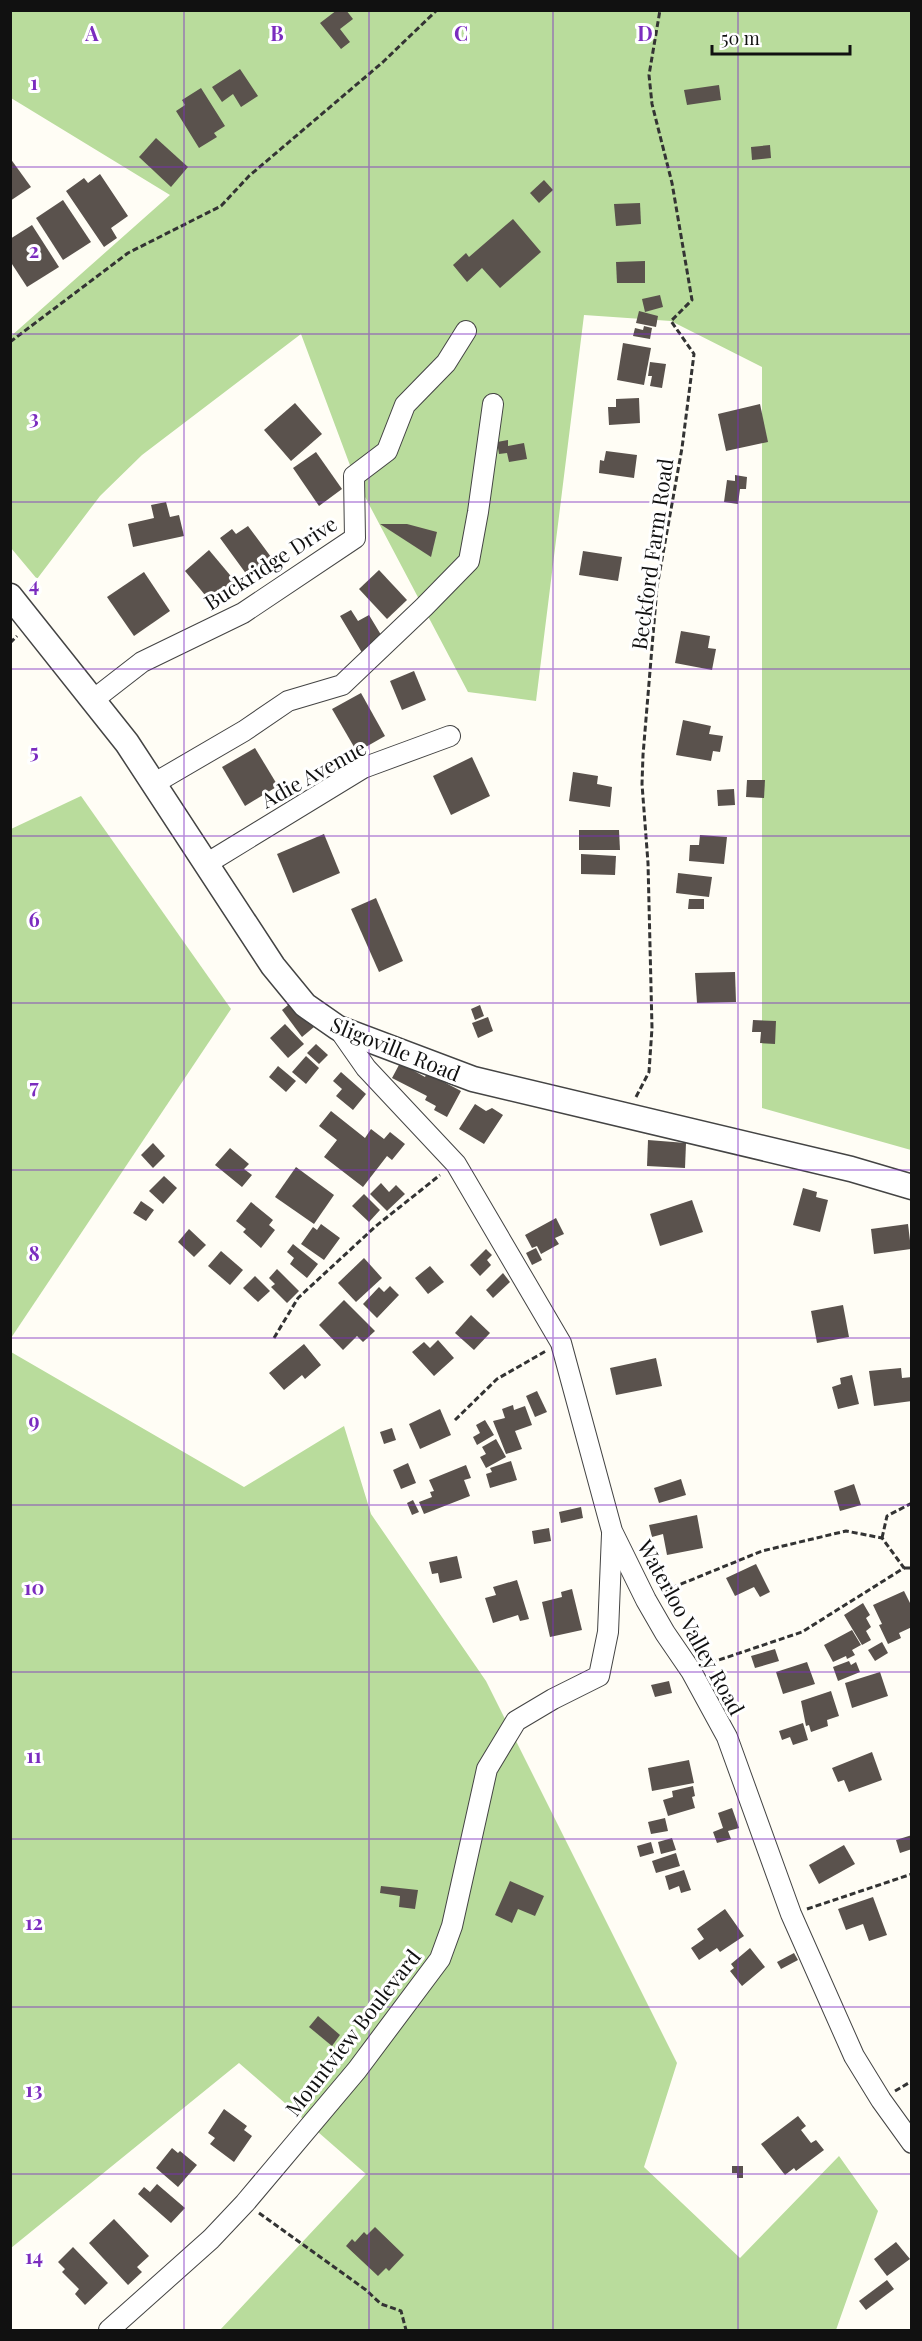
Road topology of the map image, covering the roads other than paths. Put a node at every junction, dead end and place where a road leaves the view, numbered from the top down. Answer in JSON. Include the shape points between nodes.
{"nodes":[{"id":1,"x":466,"y":331,"type":"dead end"},
{"id":2,"x":493,"y":404,"type":"dead end"},
{"id":3,"x":10,"y":596,"type":"edge"},
{"id":4,"x":93,"y":700,"type":"junction"},
{"id":5,"x":450,"y":736,"type":"dead end"},
{"id":6,"x":153,"y":784,"type":"junction"},
{"id":7,"x":206,"y":864,"type":"junction"},
{"id":8,"x":338,"y":1028,"type":"junction"},
{"id":9,"x":912,"y":1186,"type":"edge"},
{"id":10,"x":612,"y":1531,"type":"junction"},
{"id":11,"x":912,"y":2143,"type":"edge"},
{"id":12,"x":109,"y":2331,"type":"edge"}],
"edges":[{"from":1,"to":4,"type":"street","name":"Buckridge Drive","via":[[446,363],[405,405],[387,452],[354,476],[355,538],[243,613],[142,662]]},
{"from":2,"to":6,"type":"street","via":[[469,561],[342,685],[288,701]]},
{"from":3,"to":4,"type":"street","name":"Sligoville Road"},
{"from":4,"to":6,"type":"street","name":"Sligoville Road"},
{"from":5,"to":7,"type":"street","name":"Adie Avenue","via":[[363,768]]},
{"from":6,"to":7,"type":"street","name":"Sligoville Road"},
{"from":7,"to":8,"type":"street","name":"Sligoville Road","via":[[273,966],[304,1005]]},
{"from":8,"to":9,"type":"street","name":"Sligoville Road","via":[[473,1079]]},
{"from":8,"to":10,"type":"street","name":"Waterloo Valley Road","via":[[366,1068],[456,1164],[561,1343]]},
{"from":10,"to":11,"type":"street","name":"Waterloo Valley Road","via":[[646,1600],[727,1737],[791,1914],[854,2056]]},
{"from":10,"to":12,"type":"street","name":"Mountview Boulevard","via":[[608,1632],[599,1676],[516,1721],[487,1770],[452,1926],[440,1959],[357,2070],[245,2203],[204,2246]]}]}
